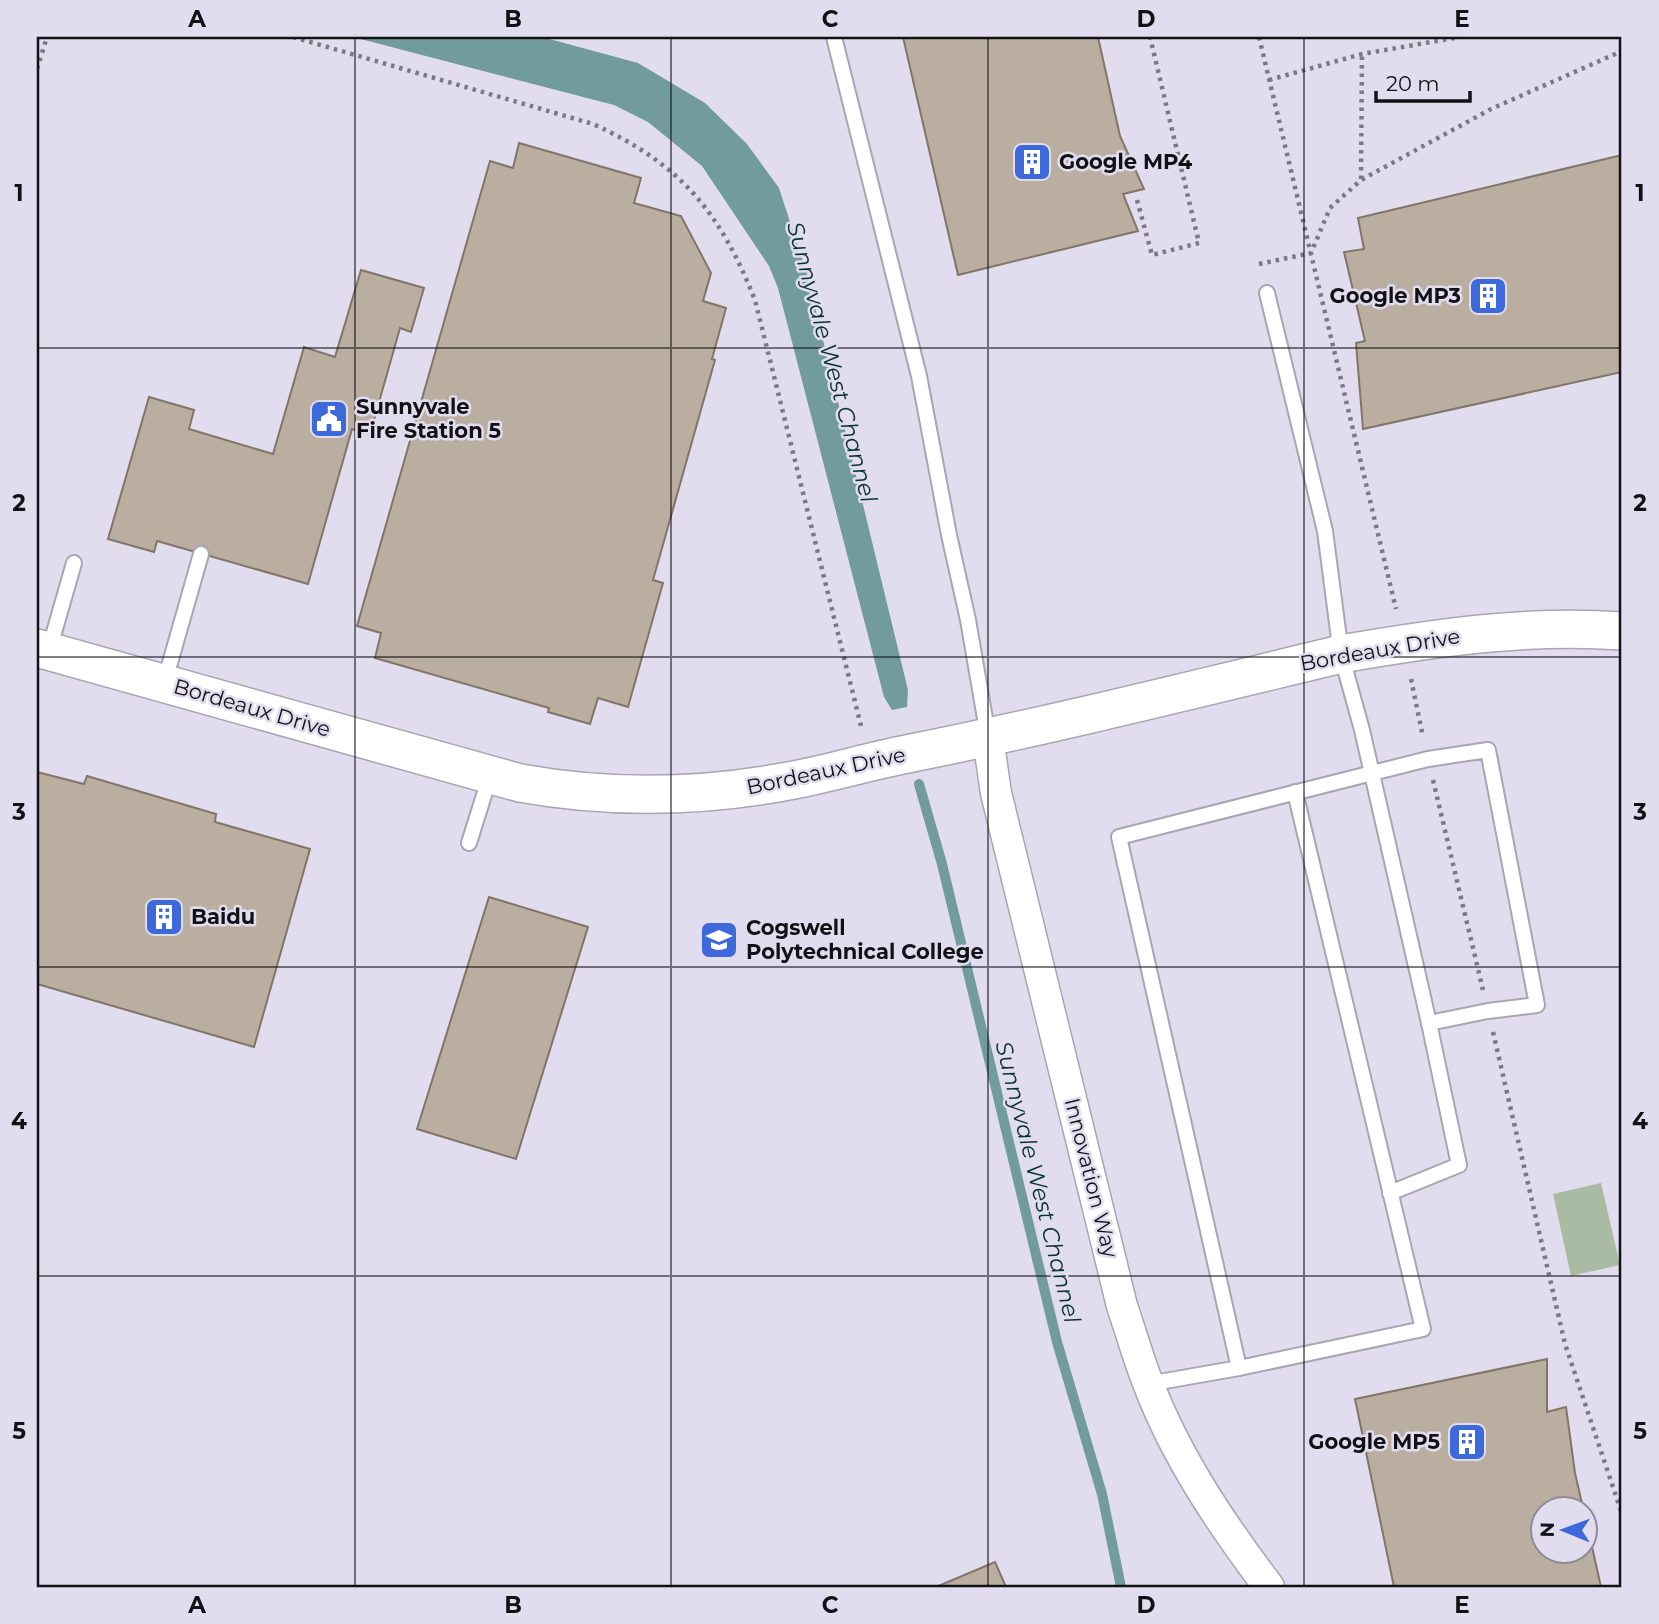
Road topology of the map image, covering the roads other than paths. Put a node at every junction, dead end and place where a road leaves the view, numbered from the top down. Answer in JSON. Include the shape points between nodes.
{"nodes":[{"id":1,"x":834,"y":37,"type":"edge"},
{"id":2,"x":1267,"y":293,"type":"dead end"},
{"id":3,"x":201,"y":554,"type":"dead end"},
{"id":4,"x":74,"y":563,"type":"dead end"},
{"id":5,"x":1622,"y":631,"type":"edge"},
{"id":6,"x":43,"y":650,"type":"edge"},
{"id":7,"x":1341,"y":654,"type":"junction"},
{"id":8,"x":164,"y":684,"type":"junction"},
{"id":9,"x":988,"y":738,"type":"junction"},
{"id":10,"x":1372,"y":772,"type":"junction"},
{"id":11,"x":490,"y":776,"type":"junction"},
{"id":12,"x":1295,"y":792,"type":"junction"},
{"id":13,"x":469,"y":843,"type":"dead end"},
{"id":14,"x":1429,"y":1023,"type":"junction"},
{"id":15,"x":1390,"y":1193,"type":"junction"},
{"id":16,"x":1239,"y":1368,"type":"junction"},
{"id":17,"x":1148,"y":1384,"type":"junction"},
{"id":18,"x":1269,"y":1587,"type":"edge"}],
"edges":[{"from":1,"to":9,"type":"lane","via":[[919,376]]},
{"from":2,"to":7,"type":"lane","via":[[1325,531]]},
{"from":3,"to":8,"type":"lane"},
{"from":4,"to":6,"type":"lane"},
{"from":5,"to":7,"type":"street","name":"Bordeaux Drive","via":[[1501,631]]},
{"from":6,"to":8,"type":"street","name":"Bordeaux Drive"},
{"from":7,"to":9,"type":"street","name":"Bordeaux Drive"},
{"from":7,"to":10,"type":"lane"},
{"from":8,"to":11,"type":"street","name":"Bordeaux Drive"},
{"from":9,"to":11,"type":"street","name":"Bordeaux Drive","via":[[786,782],[713,793],[570,792]]},
{"from":9,"to":17,"type":"street","name":"Innovation Way","via":[[996,793],[1122,1306]]},
{"from":10,"to":12,"type":"lane"},
{"from":10,"to":14,"type":"lane"},
{"from":10,"to":14,"type":"lane","via":[[1488,750],[1537,1005]]},
{"from":11,"to":13,"type":"lane"},
{"from":12,"to":15,"type":"lane"},
{"from":12,"to":16,"type":"lane","via":[[1119,837]]},
{"from":14,"to":15,"type":"lane","via":[[1459,1165]]},
{"from":15,"to":16,"type":"lane","via":[[1423,1329]]},
{"from":16,"to":17,"type":"lane"},
{"from":17,"to":18,"type":"street","name":"Innovation Way","via":[[1179,1452]]}]}
